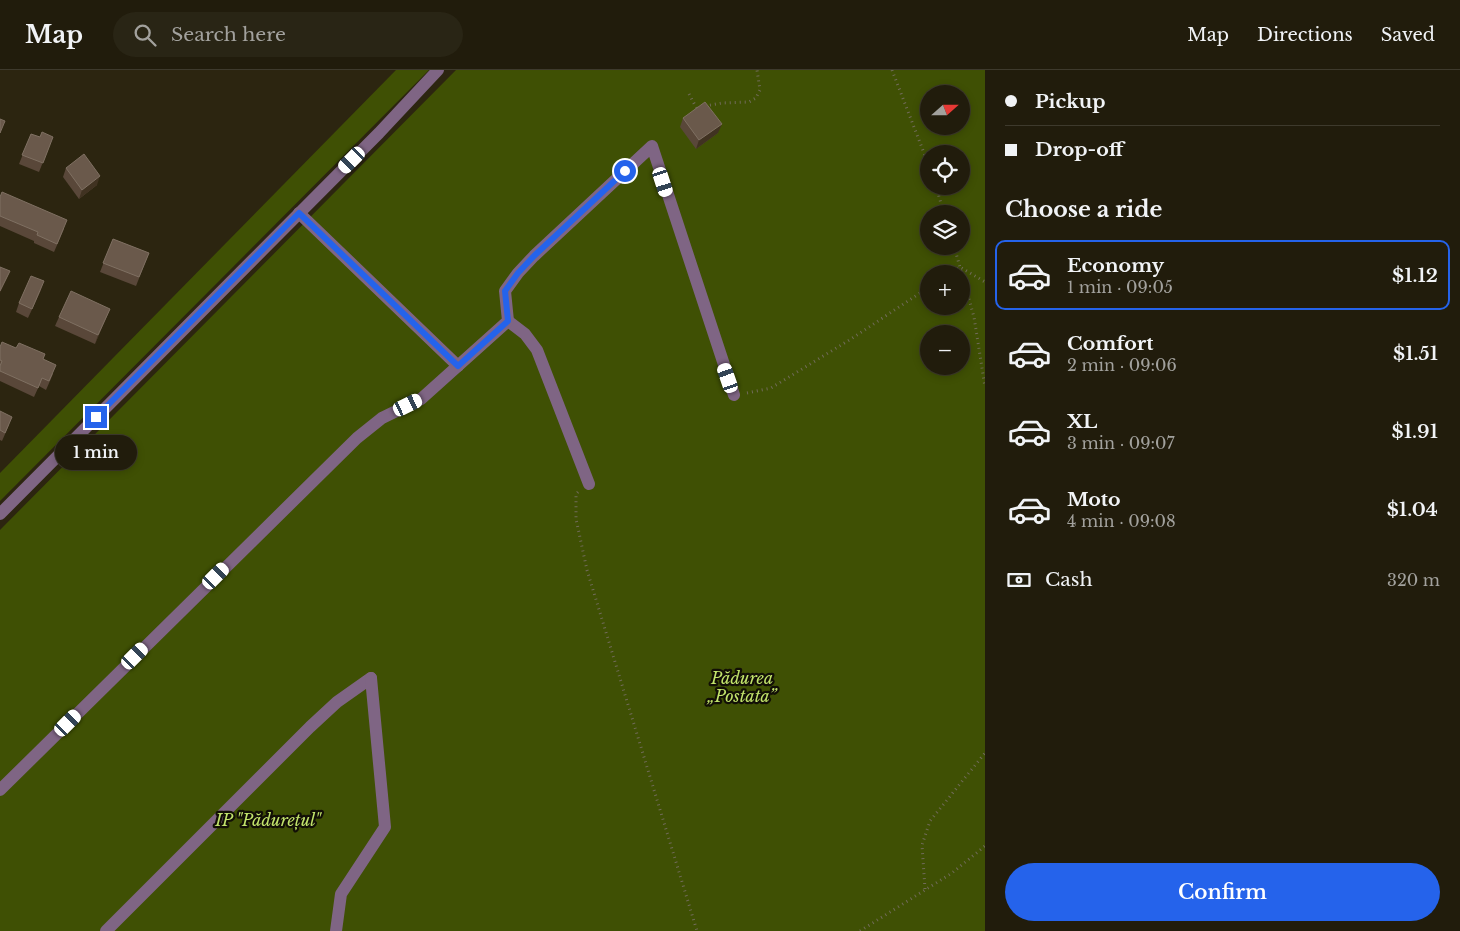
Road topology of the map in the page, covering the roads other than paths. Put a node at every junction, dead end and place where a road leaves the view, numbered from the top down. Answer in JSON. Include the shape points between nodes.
{"nodes":[{"id":1,"x":438,"y":70,"type":"edge"},
{"id":2,"x":299,"y":213,"type":"junction"},
{"id":3,"x":508,"y":321,"type":"junction"},
{"id":4,"x":458,"y":366,"type":"junction"},
{"id":5,"x":734,"y":395,"type":"road end"},
{"id":6,"x":589,"y":484,"type":"road end"},
{"id":7,"x":0,"y":514,"type":"edge"},
{"id":8,"x":0,"y":790,"type":"edge"},
{"id":9,"x":106,"y":931,"type":"edge"},
{"id":10,"x":336,"y":931,"type":"edge"}],
"edges":[{"from":1,"to":2,"type":"street"},
{"from":2,"to":4,"type":"street"},
{"from":2,"to":7,"type":"street"},
{"from":3,"to":4,"type":"street"},
{"from":3,"to":5,"type":"street","via":[[505,291],[518,273],[652,146]]},
{"from":3,"to":6,"type":"street","via":[[525,334],[537,350]]},
{"from":4,"to":8,"type":"street","via":[[421,399],[382,418],[357,438]]},
{"from":9,"to":10,"type":"street","via":[[310,727],[371,678],[384,827],[340,894]]}]}
